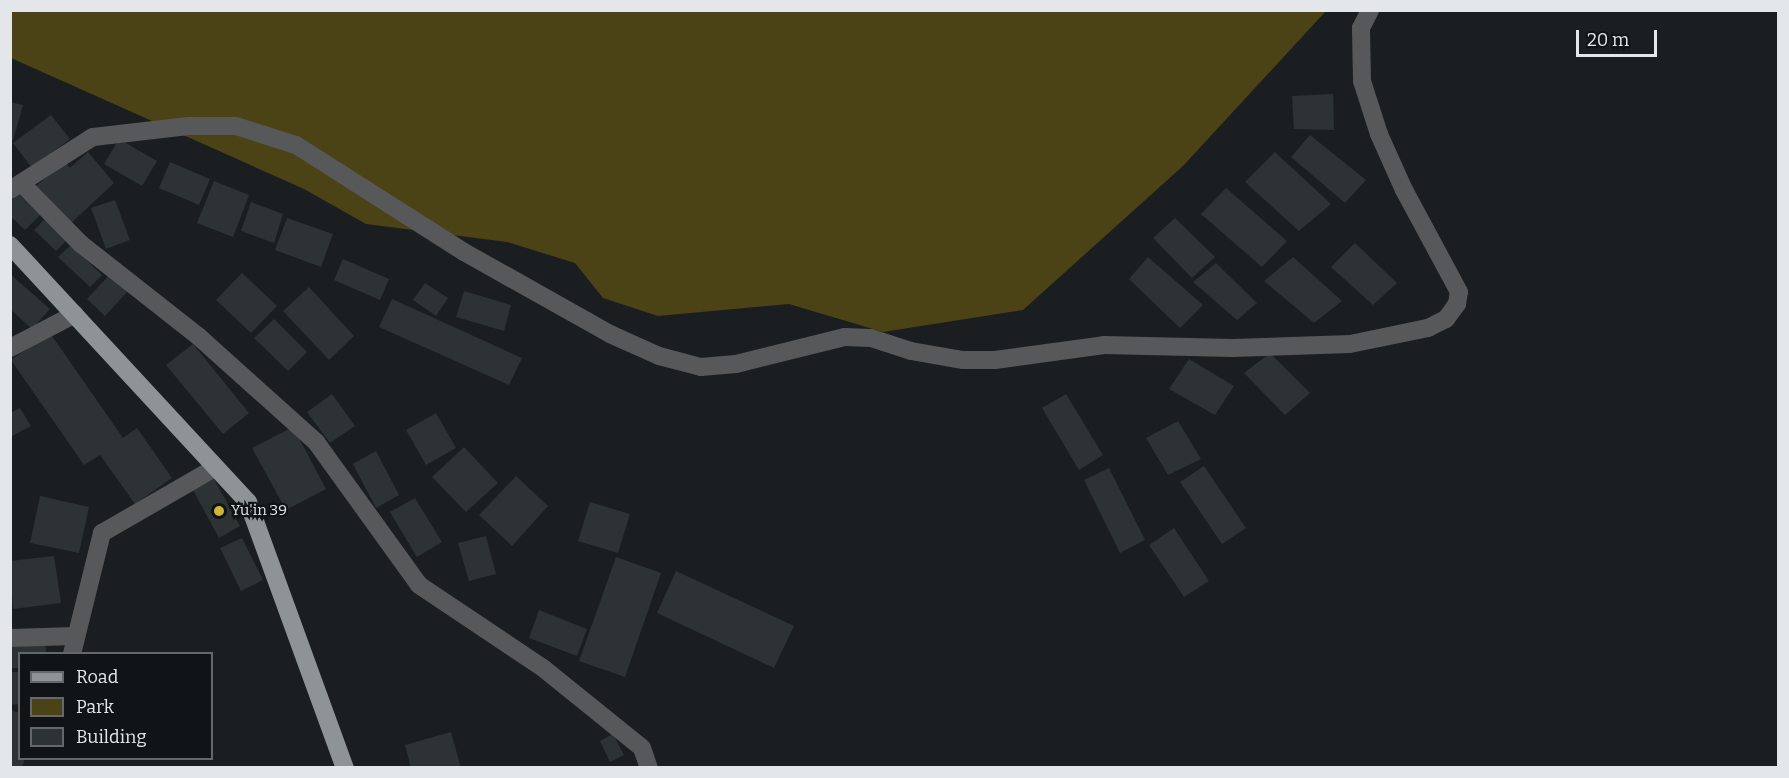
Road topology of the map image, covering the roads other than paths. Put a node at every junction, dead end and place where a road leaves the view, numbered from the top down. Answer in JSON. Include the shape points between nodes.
{"nodes":[{"id":1,"x":1370,"y":10,"type":"edge"},
{"id":2,"x":16,"y":187,"type":"edge"},
{"id":3,"x":10,"y":245,"type":"edge"},
{"id":4,"x":75,"y":314,"type":"junction"},
{"id":5,"x":10,"y":348,"type":"edge"},
{"id":6,"x":213,"y":469,"type":"junction"},
{"id":7,"x":10,"y":638,"type":"edge"},
{"id":8,"x":74,"y":645,"type":"edge"},
{"id":9,"x":345,"y":768,"type":"edge"},
{"id":10,"x":649,"y":768,"type":"edge"}],
"edges":[{"from":1,"to":2,"type":"street","via":[[1361,28],[1362,81],[1379,135],[1459,292],[1457,304],[1446,319],[1428,328],[1350,344],[1232,348],[1104,345],[995,360],[963,360],[911,351],[871,338],[845,337],[736,364],[701,367],[659,356],[610,334],[464,252],[296,144],[236,126],[188,126],[93,137]]},
{"from":2,"to":10,"type":"street","via":[[198,336],[316,442],[419,585],[543,668],[642,748]]},
{"from":3,"to":4,"type":"main road"},
{"from":4,"to":5,"type":"street"},
{"from":4,"to":6,"type":"main road"},
{"from":6,"to":8,"type":"street","via":[[102,533]]},
{"from":6,"to":9,"type":"main road","via":[[248,502]]},
{"from":7,"to":8,"type":"street"}]}
